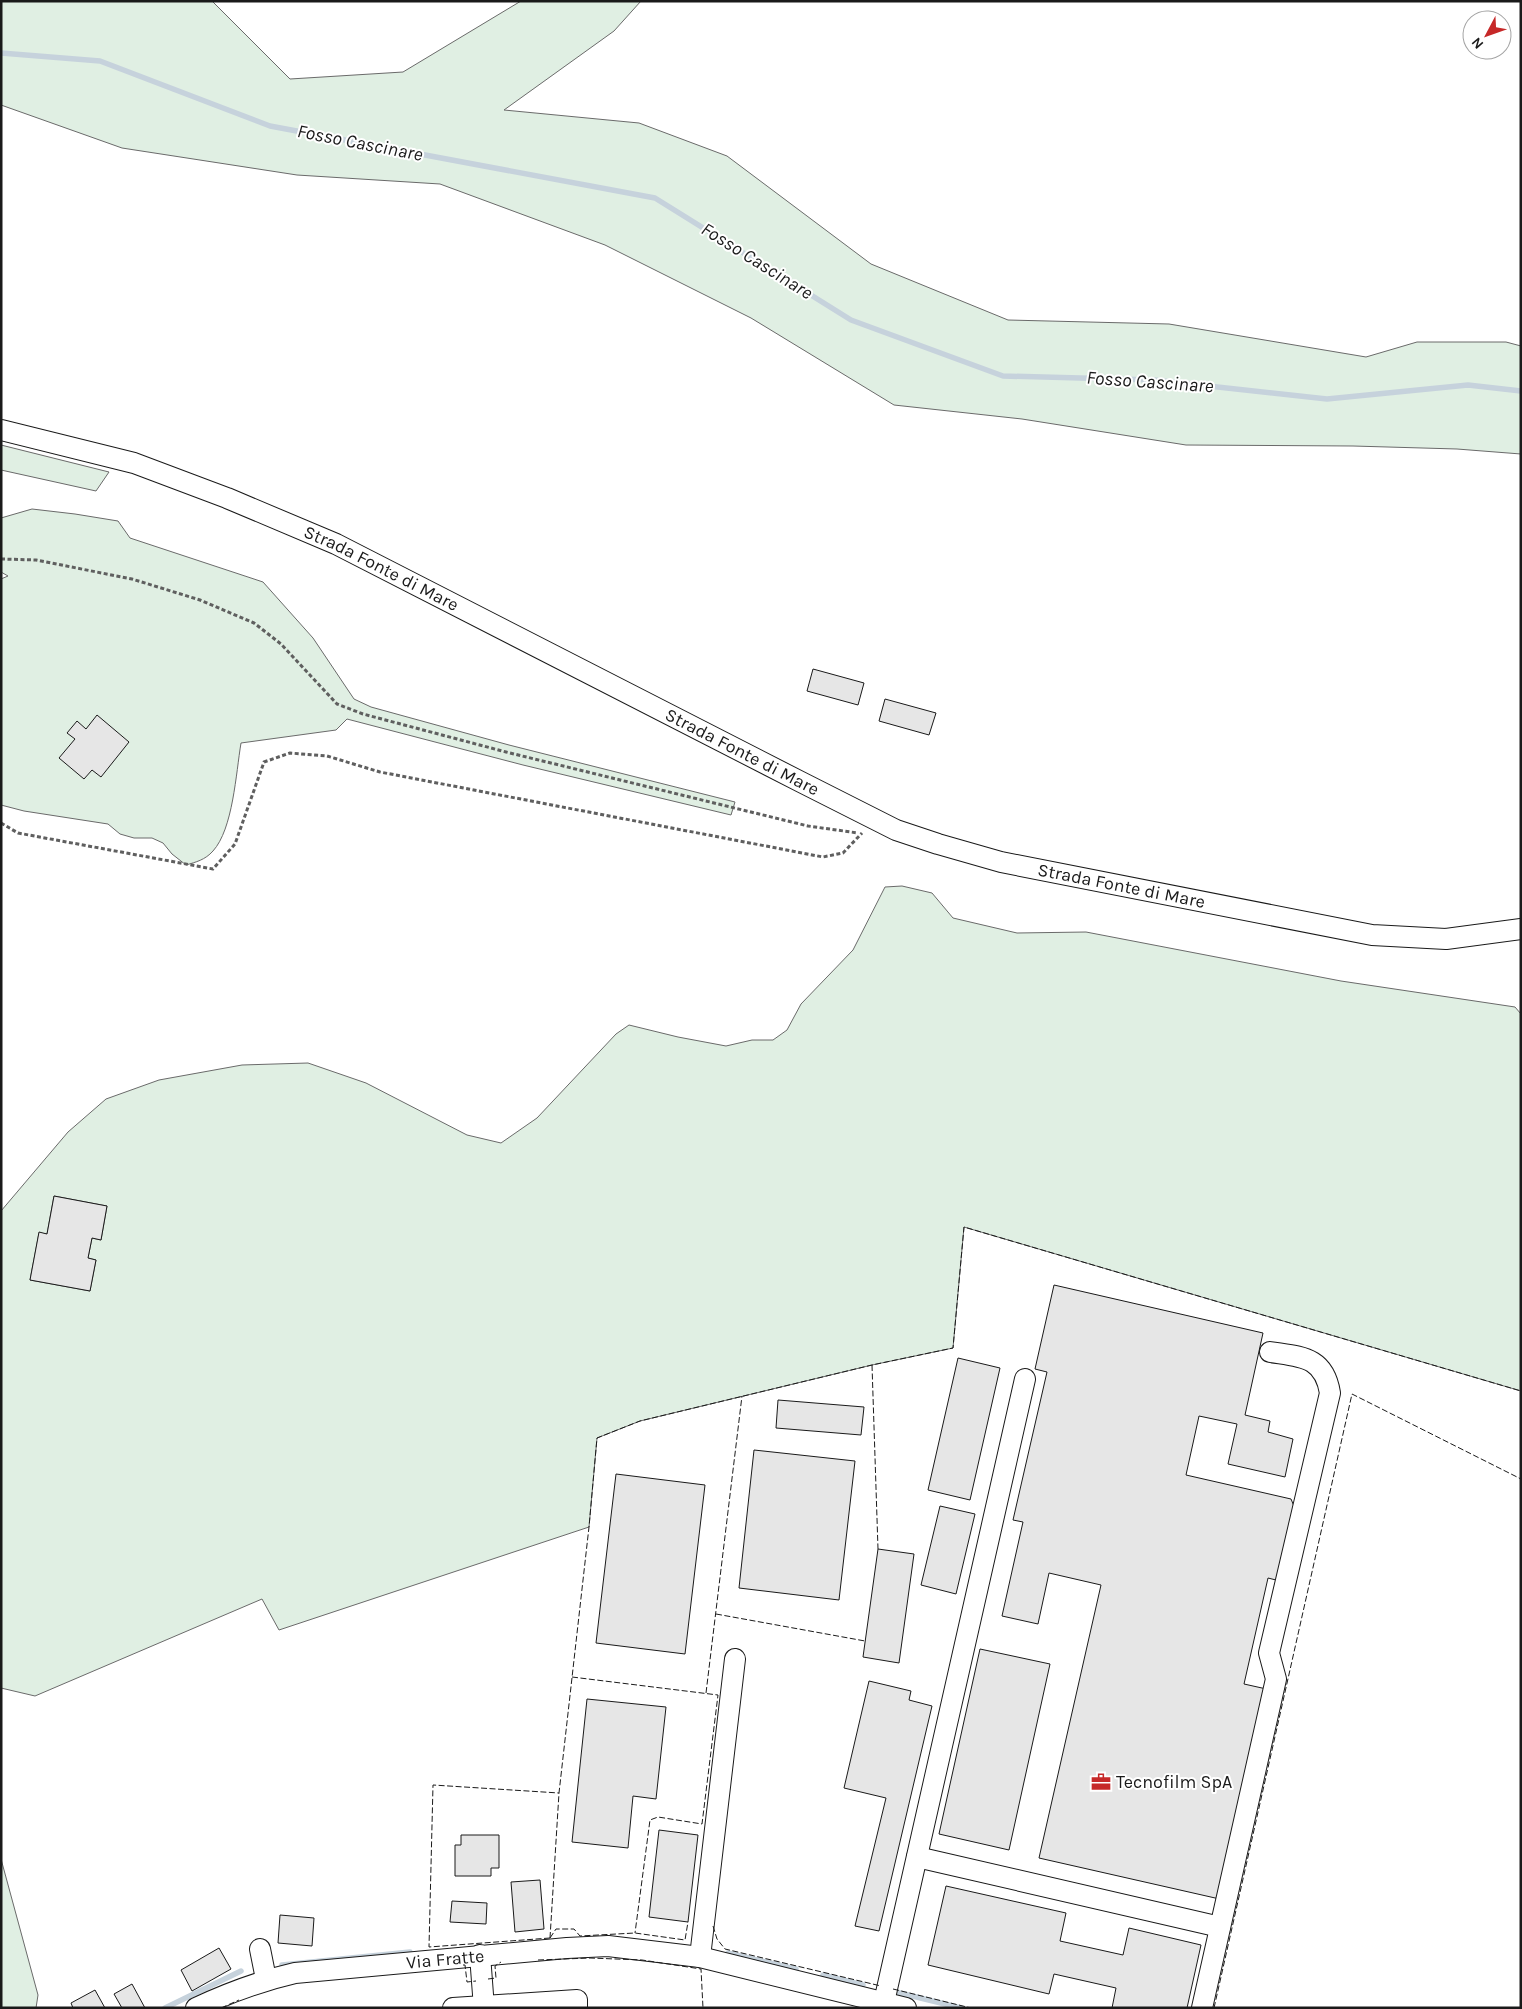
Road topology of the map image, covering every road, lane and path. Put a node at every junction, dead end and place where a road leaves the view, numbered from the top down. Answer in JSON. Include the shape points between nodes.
{"nodes":[{"id":1,"x":1,"y":430,"type":"edge"},
{"id":2,"x":1,"y":559,"type":"edge"},
{"id":3,"x":1,"y":823,"type":"edge"},
{"id":4,"x":862,"y":834,"type":"junction"},
{"id":5,"x":872,"y":835,"type":"dead end"},
{"id":6,"x":1521,"y":929,"type":"edge"},
{"id":7,"x":1270,"y":1352,"type":"dead end"},
{"id":8,"x":1025,"y":1379,"type":"dead end"},
{"id":9,"x":735,"y":1659,"type":"dead end"},
{"id":10,"x":917,"y":1856,"type":"junction"},
{"id":11,"x":1220,"y":1927,"type":"junction"},
{"id":12,"x":260,"y":1949,"type":"dead end"},
{"id":13,"x":480,"y":1955,"type":"junction"},
{"id":14,"x":700,"y":1957,"type":"junction"},
{"id":15,"x":266,"y":1979,"type":"junction"},
{"id":16,"x":884,"y":2002,"type":"junction"},
{"id":17,"x":484,"y":2007,"type":"edge"},
{"id":18,"x":196,"y":2008,"type":"edge"},
{"id":19,"x":453,"y":2008,"type":"edge"},
{"id":20,"x":577,"y":2008,"type":"edge"},
{"id":21,"x":906,"y":2008,"type":"edge"},
{"id":22,"x":1202,"y":2008,"type":"edge"}],
"edges":[{"from":1,"to":6,"type":"street","name":"Strada Fonte di Mare","via":[[134,463],[336,544],[896,830],[938,844],[1001,862],[1372,935],[1446,939]]},
{"from":2,"to":4,"type":"path","via":[[36,560],[132,579],[200,600],[254,623],[281,644],[337,704],[363,714],[808,826]]},
{"from":3,"to":4,"type":"path","via":[[18,833],[213,868],[235,844],[264,762],[290,753],[328,756],[380,772],[823,857],[843,853]]},
{"from":4,"to":5,"type":"path"},
{"from":7,"to":11,"type":"street","via":[[1309,1359],[1320,1367],[1330,1393],[1269,1653],[1276,1679]]},
{"from":8,"to":10,"type":"street"},
{"from":9,"to":14,"type":"street"},
{"from":10,"to":11,"type":"street"},
{"from":10,"to":16,"type":"street"},
{"from":11,"to":22,"type":"street"},
{"from":12,"to":15,"type":"street"},
{"from":13,"to":14,"type":"street","name":"Via Fratte","via":[[608,1946]]},
{"from":13,"to":15,"type":"street","name":"Via Fratte","via":[[295,1973]]},
{"from":13,"to":17,"type":"street"},
{"from":14,"to":16,"type":"street","name":"Via Fratte"},
{"from":15,"to":18,"type":"street","name":"Via Fratte"},
{"from":16,"to":21,"type":"street","name":"Via Fratte"},
{"from":17,"to":19,"type":"street"},
{"from":17,"to":20,"type":"street","via":[[577,2000]]}]}
